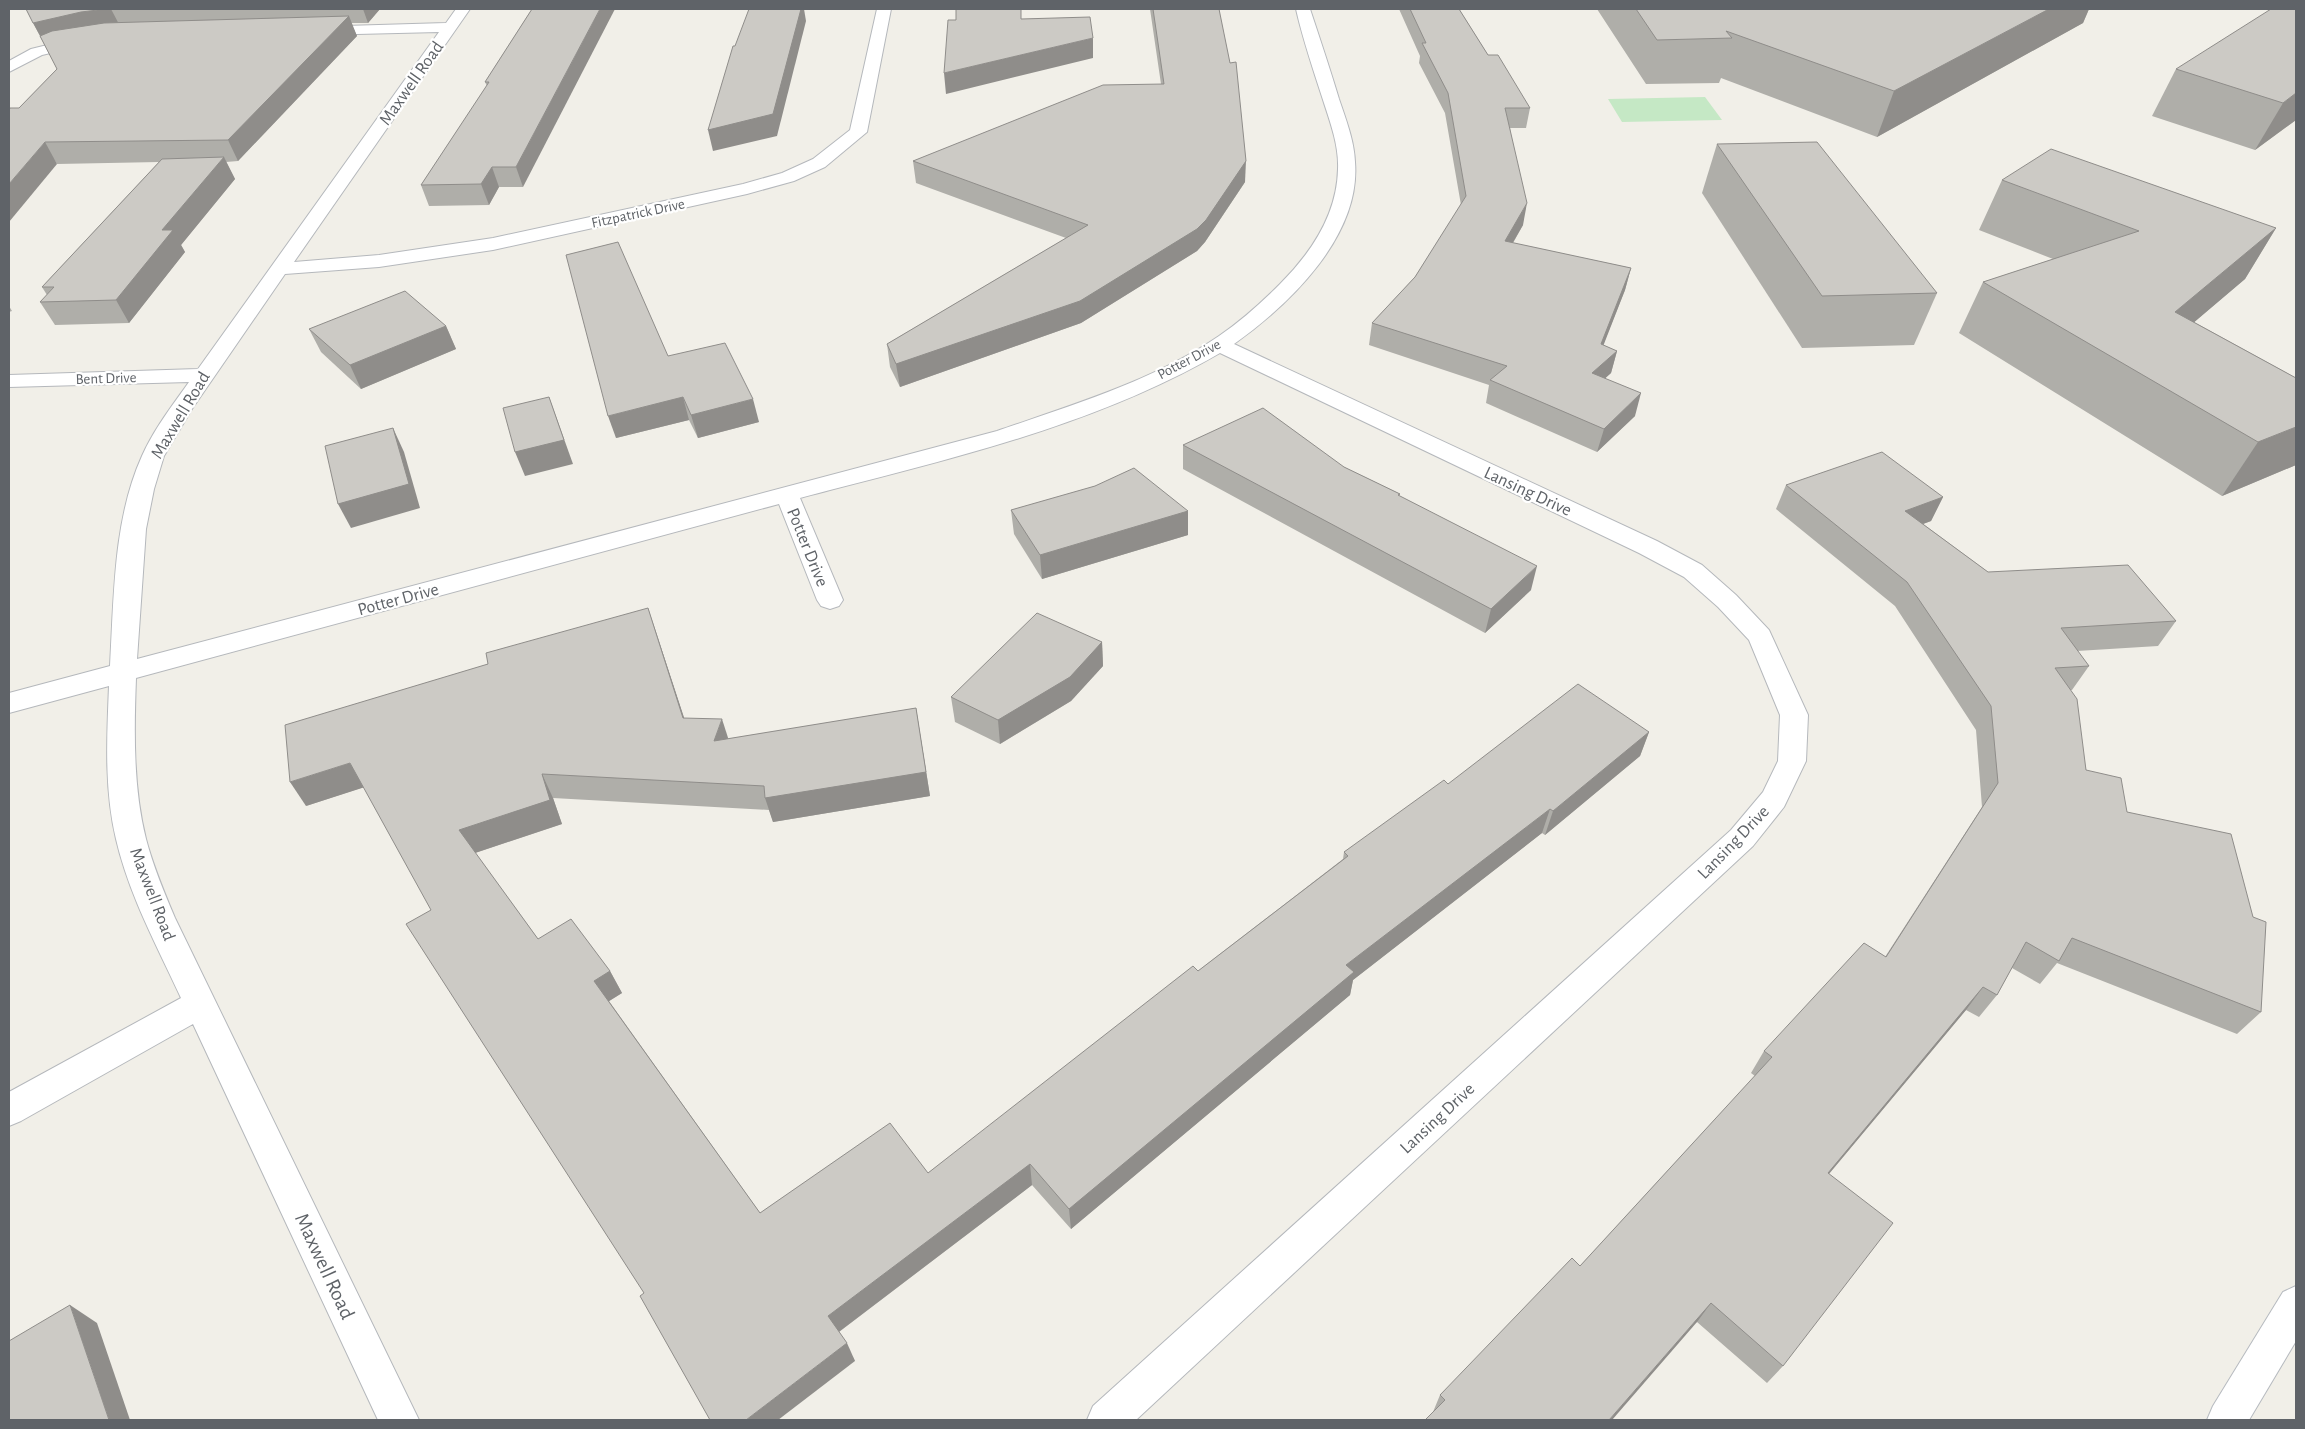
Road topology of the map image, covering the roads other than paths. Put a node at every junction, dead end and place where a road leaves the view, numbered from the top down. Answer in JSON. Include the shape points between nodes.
{"nodes":[{"id":1,"x":884,"y":9,"type":"edge"},
{"id":2,"x":1303,"y":9,"type":"edge"},
{"id":3,"x":456,"y":18,"type":"edge"},
{"id":4,"x":304,"y":31,"type":"edge"},
{"id":5,"x":98,"y":39,"type":"edge"},
{"id":6,"x":9,"y":67,"type":"edge"},
{"id":7,"x":280,"y":269,"type":"junction"},
{"id":8,"x":1219,"y":345,"type":"junction"},
{"id":9,"x":204,"y":375,"type":"junction"},
{"id":10,"x":9,"y":381,"type":"edge"},
{"id":11,"x":787,"y":495,"type":"junction"},
{"id":12,"x":830,"y":600,"type":"dead end"},
{"id":13,"x":123,"y":672,"type":"junction"},
{"id":14,"x":9,"y":703,"type":"edge"},
{"id":15,"x":200,"y":1004,"type":"junction"},
{"id":16,"x":9,"y":1110,"type":"edge"},
{"id":17,"x":2296,"y":1306,"type":"edge"},
{"id":18,"x":398,"y":1420,"type":"edge"},
{"id":19,"x":1108,"y":1420,"type":"edge"},
{"id":20,"x":2227,"y":1420,"type":"edge"}],
"edges":[{"from":1,"to":7,"type":"street","name":"Fitzpatrick Drive","via":[[858,132],[819,163],[788,177],[747,189],[493,244],[379,261]]},
{"from":2,"to":8,"type":"street","name":"Potter Drive","via":[[1344,143],[1345,191],[1326,242],[1304,271],[1251,321]]},
{"from":3,"to":4,"type":"street"},
{"from":3,"to":7,"type":"street","name":"Maxwell Road"},
{"from":5,"to":6,"type":"street","via":[[37,52]]},
{"from":7,"to":9,"type":"street","name":"Maxwell Road"},
{"from":8,"to":11,"type":"street","name":"Potter Drive","via":[[1126,391],[1005,436]]},
{"from":8,"to":19,"type":"street","name":"Lansing Drive","via":[[1648,547],[1693,572],[1727,600],[1760,636],[1794,715],[1792,761],[1774,799],[1742,838]]},
{"from":9,"to":10,"type":"street","name":"Bent Drive"},
{"from":9,"to":13,"type":"street","name":"Maxwell Road","via":[[163,437],[149,468],[138,507],[130,545]]},
{"from":11,"to":12,"type":"street","name":"Potter Drive"},
{"from":11,"to":13,"type":"street","name":"Potter Drive"},
{"from":13,"to":14,"type":"street","name":"Potter Drive"},
{"from":13,"to":15,"type":"street","name":"Maxwell Road","via":[[122,756],[128,825],[140,871]]},
{"from":15,"to":16,"type":"street"},
{"from":15,"to":18,"type":"street","name":"Maxwell Road"},
{"from":17,"to":20,"type":"street"}]}
